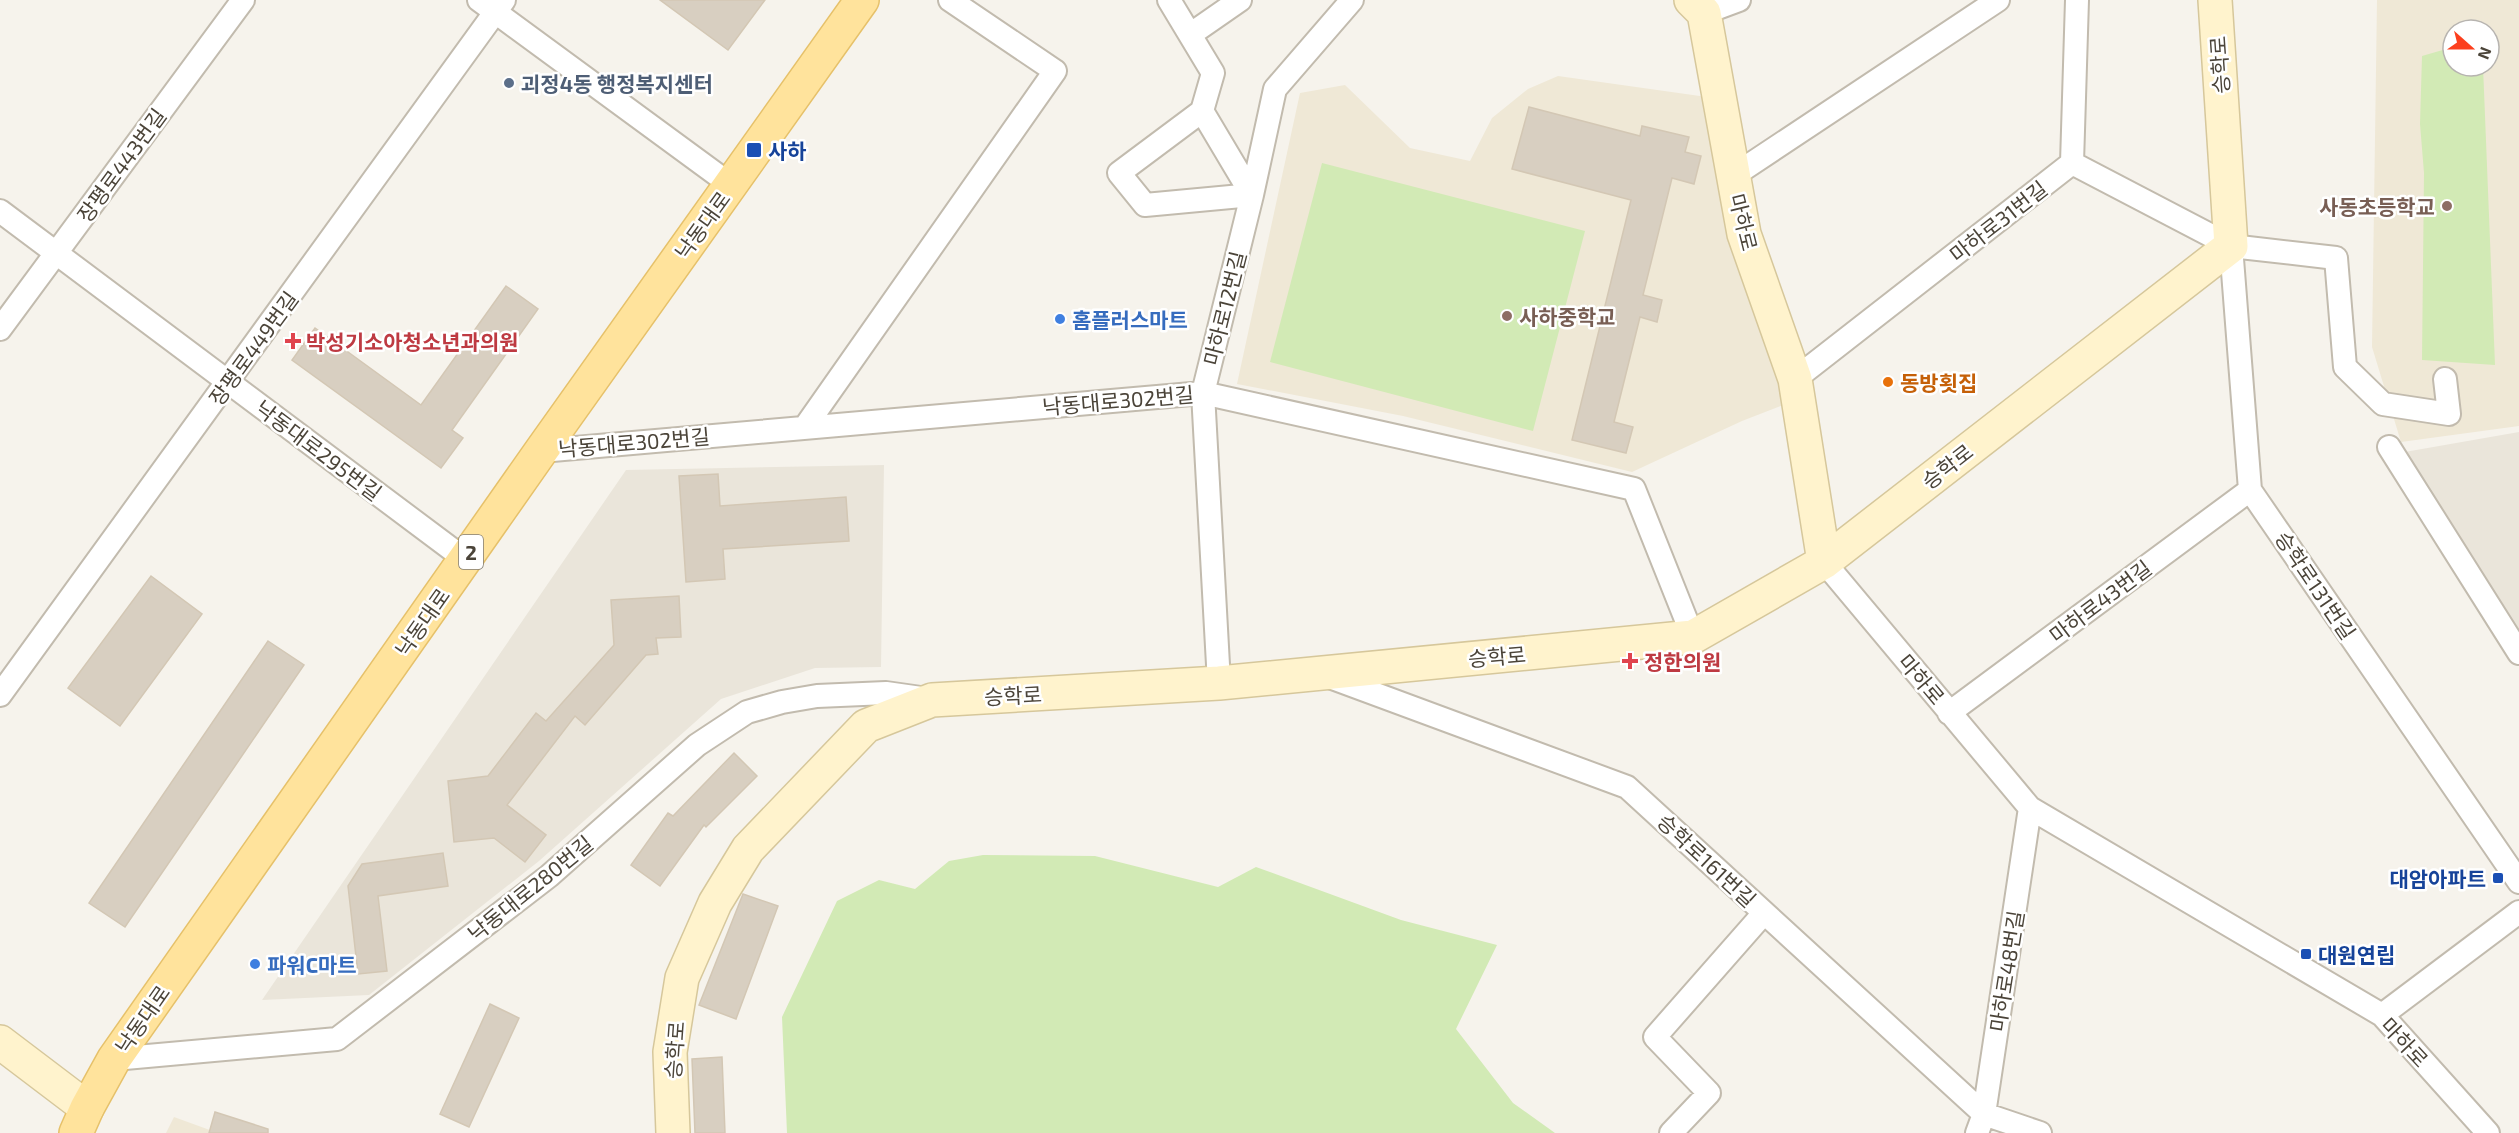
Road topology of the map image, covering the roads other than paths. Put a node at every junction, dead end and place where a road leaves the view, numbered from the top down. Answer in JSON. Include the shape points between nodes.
{"nodes":[{"id":1,"x":243,"y":0,"type":"edge"},
{"id":2,"x":862,"y":0,"type":"edge"},
{"id":3,"x":950,"y":0,"type":"edge"},
{"id":4,"x":1169,"y":0,"type":"edge"},
{"id":5,"x":1240,"y":0,"type":"edge"},
{"id":6,"x":1352,"y":0,"type":"edge"},
{"id":7,"x":1739,"y":0,"type":"edge"},
{"id":8,"x":1998,"y":0,"type":"edge"},
{"id":9,"x":2077,"y":0,"type":"edge"},
{"id":10,"x":2215,"y":0,"type":"edge"},
{"id":11,"x":493,"y":4,"type":"edge"},
{"id":12,"x":1697,"y":6,"type":"edge"},
{"id":13,"x":1191,"y":34,"type":"junction"},
{"id":14,"x":1202,"y":111,"type":"junction"},
{"id":15,"x":2072,"y":163,"type":"junction"},
{"id":16,"x":1733,"y":176,"type":"junction"},
{"id":17,"x":731,"y":185,"type":"junction"},
{"id":18,"x":1252,"y":195,"type":"junction"},
{"id":19,"x":0,"y":211,"type":"edge"},
{"id":20,"x":2231,"y":246,"type":"junction"},
{"id":21,"x":56,"y":253,"type":"junction"},
{"id":22,"x":0,"y":329,"type":"edge"},
{"id":23,"x":1795,"y":379,"type":"junction"},
{"id":24,"x":2445,"y":379,"type":"dead end"},
{"id":25,"x":229,"y":382,"type":"junction"},
{"id":26,"x":1203,"y":393,"type":"junction"},
{"id":27,"x":805,"y":427,"type":"junction"},
{"id":28,"x":2390,"y":447,"type":"dead end"},
{"id":29,"x":541,"y":451,"type":"junction"},
{"id":30,"x":2250,"y":490,"type":"junction"},
{"id":31,"x":466,"y":560,"type":"junction"},
{"id":32,"x":1824,"y":562,"type":"junction"},
{"id":33,"x":1693,"y":638,"type":"junction"},
{"id":34,"x":2519,"y":653,"type":"edge"},
{"id":35,"x":1320,"y":673,"type":"junction"},
{"id":36,"x":1219,"y":683,"type":"junction"},
{"id":37,"x":0,"y":695,"type":"edge"},
{"id":38,"x":932,"y":700,"type":"junction"},
{"id":39,"x":1949,"y":713,"type":"junction"},
{"id":40,"x":2030,"y":808,"type":"junction"},
{"id":41,"x":2519,"y":882,"type":"edge"},
{"id":42,"x":2519,"y":912,"type":"edge"},
{"id":43,"x":1764,"y":913,"type":"junction"},
{"id":44,"x":2382,"y":1015,"type":"junction"},
{"id":45,"x":0,"y":1042,"type":"edge"},
{"id":46,"x":114,"y":1059,"type":"junction"},
{"id":47,"x":82,"y":1120,"type":"edge"},
{"id":48,"x":1980,"y":1123,"type":"edge"},
{"id":49,"x":673,"y":1133,"type":"edge"},
{"id":50,"x":1671,"y":1133,"type":"edge"},
{"id":51,"x":2040,"y":1133,"type":"edge"},
{"id":52,"x":2488,"y":1133,"type":"edge"}],
"edges":[{"from":1,"to":21,"type":"street","name":"장평로443번길"},
{"from":2,"to":17,"type":"main road","name":"낙동대로","number":"2"},
{"from":3,"to":27,"type":"street","via":[[1055,71]]},
{"from":4,"to":13,"type":"street"},
{"from":5,"to":13,"type":"street"},
{"from":6,"to":18,"type":"street","name":"마하로12번길","via":[[1275,89]]},
{"from":7,"to":12,"type":"street"},
{"from":8,"to":16,"type":"street"},
{"from":9,"to":15,"type":"street"},
{"from":10,"to":20,"type":"street","name":"승학로"},
{"from":11,"to":17,"type":"street"},
{"from":11,"to":25,"type":"street","name":"장평로449번길"},
{"from":12,"to":16,"type":"street","name":"마하로"},
{"from":13,"to":14,"type":"street","via":[[1213,73]]},
{"from":14,"to":18,"type":"street"},
{"from":14,"to":18,"type":"street","via":[[1119,173],[1145,205]]},
{"from":15,"to":20,"type":"street"},
{"from":15,"to":23,"type":"street","name":"마하로31번길"},
{"from":16,"to":23,"type":"street","name":"마하로","via":[[1744,234]]},
{"from":17,"to":29,"type":"main road","name":"낙동대로","number":"2"},
{"from":18,"to":26,"type":"street","name":"마하로12번길"},
{"from":19,"to":21,"type":"street","name":"낙동대로295번길"},
{"from":20,"to":24,"type":"street","via":[[2336,258],[2345,366],[2383,404],[2449,414]]},
{"from":20,"to":30,"type":"street"},
{"from":20,"to":32,"type":"street","name":"승학로"},
{"from":21,"to":22,"type":"street","name":"장평로443번길"},
{"from":21,"to":25,"type":"street","name":"낙동대로295번길"},
{"from":23,"to":32,"type":"street","name":"마하로"},
{"from":25,"to":31,"type":"street","name":"낙동대로295번길"},
{"from":25,"to":37,"type":"street","name":"장평로449번길"},
{"from":26,"to":27,"type":"street","name":"낙동대로302번길"},
{"from":26,"to":33,"type":"street","name":"낙동대로302번길","via":[[1634,489]]},
{"from":26,"to":36,"type":"street","name":"마하로12번길"},
{"from":27,"to":29,"type":"street","name":"낙동대로302번길"},
{"from":28,"to":34,"type":"street"},
{"from":29,"to":31,"type":"main road","name":"낙동대로","number":"2"},
{"from":30,"to":39,"type":"street","name":"마하로43번길"},
{"from":30,"to":41,"type":"street","name":"승학로131번길"},
{"from":31,"to":46,"type":"main road","name":"낙동대로","number":"2"},
{"from":32,"to":33,"type":"street","name":"승학로"},
{"from":32,"to":39,"type":"street","name":"마하로"},
{"from":33,"to":35,"type":"street","name":"승학로"},
{"from":35,"to":36,"type":"street","name":"승학로"},
{"from":35,"to":43,"type":"street","name":"승학로161번길","via":[[1627,787]]},
{"from":36,"to":38,"type":"street","name":"승학로"},
{"from":38,"to":46,"type":"street","name":"낙동대로280번길","via":[[886,693],[817,696],[747,712],[697,745],[549,876],[337,1039]]},
{"from":38,"to":49,"type":"street","name":"승학로","via":[[866,726],[748,849],[715,903],[682,978],[670,1052]]},
{"from":39,"to":40,"type":"street","name":"마하로"},
{"from":40,"to":44,"type":"street","name":"마하로"},
{"from":40,"to":48,"type":"street","name":"마하로48번길"},
{"from":42,"to":44,"type":"street"},
{"from":43,"to":48,"type":"street","name":"승학로161번길"},
{"from":43,"to":50,"type":"street","via":[[1655,1037],[1709,1093]]},
{"from":44,"to":52,"type":"street","name":"마하로"},
{"from":45,"to":47,"type":"street"},
{"from":46,"to":47,"type":"main road","name":"낙동대로","number":"2"},
{"from":48,"to":51,"type":"street","name":"승학로161번길"}]}
